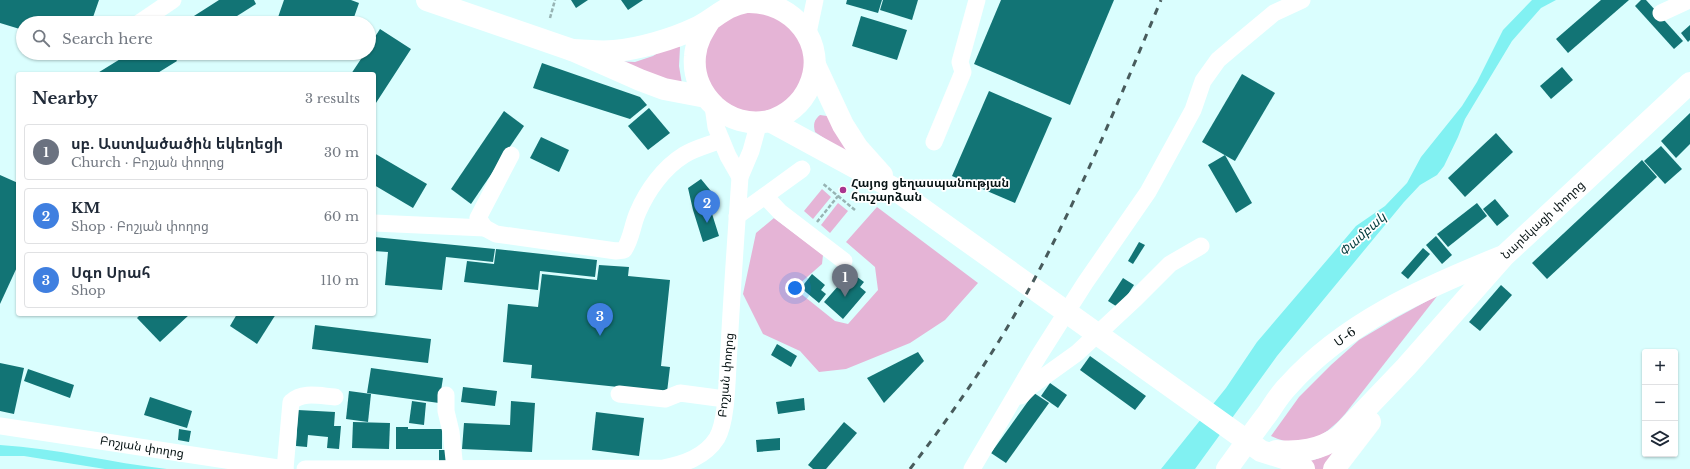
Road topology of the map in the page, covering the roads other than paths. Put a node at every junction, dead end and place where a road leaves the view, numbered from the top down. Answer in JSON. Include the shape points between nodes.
{"nodes":[{"id":1,"x":173,"y":0,"type":"edge"},
{"id":2,"x":426,"y":0,"type":"edge"},
{"id":3,"x":815,"y":0,"type":"edge"},
{"id":4,"x":977,"y":0,"type":"edge"},
{"id":5,"x":1302,"y":0,"type":"edge"},
{"id":6,"x":1689,"y":0,"type":"edge"},
{"id":7,"x":735,"y":3,"type":"edge"},
{"id":8,"x":1661,"y":13,"type":"dead end"},
{"id":9,"x":149,"y":16,"type":"edge"},
{"id":10,"x":710,"y":20,"type":"junction"},
{"id":11,"x":808,"y":33,"type":"junction"},
{"id":12,"x":572,"y":50,"type":"junction"},
{"id":13,"x":815,"y":65,"type":"junction"},
{"id":14,"x":1690,"y":83,"type":"edge"},
{"id":15,"x":710,"y":102,"type":"junction"},
{"id":16,"x":764,"y":121,"type":"junction"},
{"id":17,"x":721,"y":140,"type":"junction"},
{"id":18,"x":934,"y":142,"type":"dead end"},
{"id":19,"x":511,"y":155,"type":"dead end"},
{"id":20,"x":802,"y":169,"type":"dead end"},
{"id":21,"x":740,"y":177,"type":"junction"},
{"id":22,"x":894,"y":188,"type":"junction"},
{"id":23,"x":764,"y":196,"type":"junction"},
{"id":24,"x":737,"y":216,"type":"junction"},
{"id":25,"x":376,"y":223,"type":"edge"},
{"id":26,"x":485,"y":228,"type":"junction"},
{"id":27,"x":1201,"y":246,"type":"dead end"},
{"id":28,"x":1504,"y":256,"type":"junction"},
{"id":29,"x":844,"y":261,"type":"dead end"},
{"id":30,"x":1406,"y":367,"type":"junction"},
{"id":31,"x":619,"y":394,"type":"dead end"},
{"id":32,"x":446,"y":395,"type":"dead end"},
{"id":33,"x":335,"y":397,"type":"dead end"},
{"id":34,"x":725,"y":399,"type":"junction"},
{"id":35,"x":1008,"y":409,"type":"junction"},
{"id":36,"x":0,"y":426,"type":"edge"},
{"id":37,"x":1261,"y":458,"type":"edge"},
{"id":38,"x":285,"y":469,"type":"edge"},
{"id":39,"x":305,"y":469,"type":"edge"},
{"id":40,"x":455,"y":469,"type":"edge"},
{"id":41,"x":972,"y":469,"type":"edge"},
{"id":42,"x":1227,"y":469,"type":"edge"},
{"id":43,"x":1304,"y":469,"type":"edge"},
{"id":44,"x":1334,"y":469,"type":"edge"}],
"edges":[{"from":1,"to":9,"type":"street"},
{"from":2,"to":12,"type":"highway"},
{"from":3,"to":11,"type":"street"},
{"from":4,"to":18,"type":"street","via":[[960,62],[963,72]]},
{"from":5,"to":35,"type":"street","via":[[1274,13],[1218,60],[1203,81],[1193,110],[1148,192],[1085,283],[1038,356]]},
{"from":6,"to":8,"type":"street"},
{"from":7,"to":10,"type":"highway"},
{"from":7,"to":11,"type":"highway","via":[[757,1],[782,7],[801,23]]},
{"from":10,"to":12,"type":"highway","via":[[641,47],[613,52]]},
{"from":10,"to":15,"type":"highway","via":[[702,33],[695,55],[696,77]]},
{"from":11,"to":13,"type":"highway","via":[[813,44]]},
{"from":12,"to":15,"type":"highway","via":[[664,89]]},
{"from":13,"to":16,"type":"highway","via":[[806,94],[796,106],[784,115]]},
{"from":13,"to":22,"type":"highway","via":[[843,125],[857,147]]},
{"from":14,"to":28,"type":"highway","name":"Նարեկացի փողոց","number":"Մ-6"},
{"from":15,"to":16,"type":"highway","via":[[724,114],[736,119],[749,122]]},
{"from":15,"to":17,"type":"street"},
{"from":16,"to":21,"type":"street","name":"Բոշյան փողոց"},
{"from":16,"to":22,"type":"highway"},
{"from":17,"to":21,"type":"street"},
{"from":17,"to":26,"type":"street","via":[[684,155],[656,181],[638,212],[624,250],[496,234]]},
{"from":19,"to":26,"type":"street","via":[[478,218]]},
{"from":20,"to":23,"type":"street"},
{"from":21,"to":24,"type":"street","name":"Բոշյան փողոց"},
{"from":22,"to":37,"type":"highway"},
{"from":23,"to":24,"type":"street"},
{"from":23,"to":29,"type":"street","via":[[780,212]]},
{"from":24,"to":34,"type":"street","name":"Բոշյան փողոց"},
{"from":25,"to":26,"type":"street"},
{"from":27,"to":35,"type":"street","via":[[1170,264],[1077,353],[1031,386]]},
{"from":28,"to":30,"type":"highway","name":"Նարեկացի փողոց","number":"Մ-6"},
{"from":28,"to":42,"type":"highway","name":"Մ-6","number":"Մ-6","via":[[1409,296],[1383,311],[1312,361],[1287,386]]},
{"from":30,"to":37,"type":"highway","number":"Մ-6","via":[[1339,437],[1327,445],[1312,450]]},
{"from":30,"to":44,"type":"highway","number":"Մ-6","via":[[1366,428]]},
{"from":31,"to":34,"type":"street","via":[[665,399],[680,393]]},
{"from":32,"to":40,"type":"street"},
{"from":33,"to":38,"type":"street","via":[[305,395],[291,402]]},
{"from":34,"to":40,"type":"street","name":"Բոշյան փողոց","via":[[722,425],[717,438],[694,459],[680,464],[663,468]]},
{"from":35,"to":41,"type":"street"},
{"from":36,"to":38,"type":"street","name":"Բոշյան փողոց"},
{"from":37,"to":43,"type":"highway","via":[[1293,461]]},
{"from":39,"to":40,"type":"street","name":"Բոշյան փողոց"}]}
